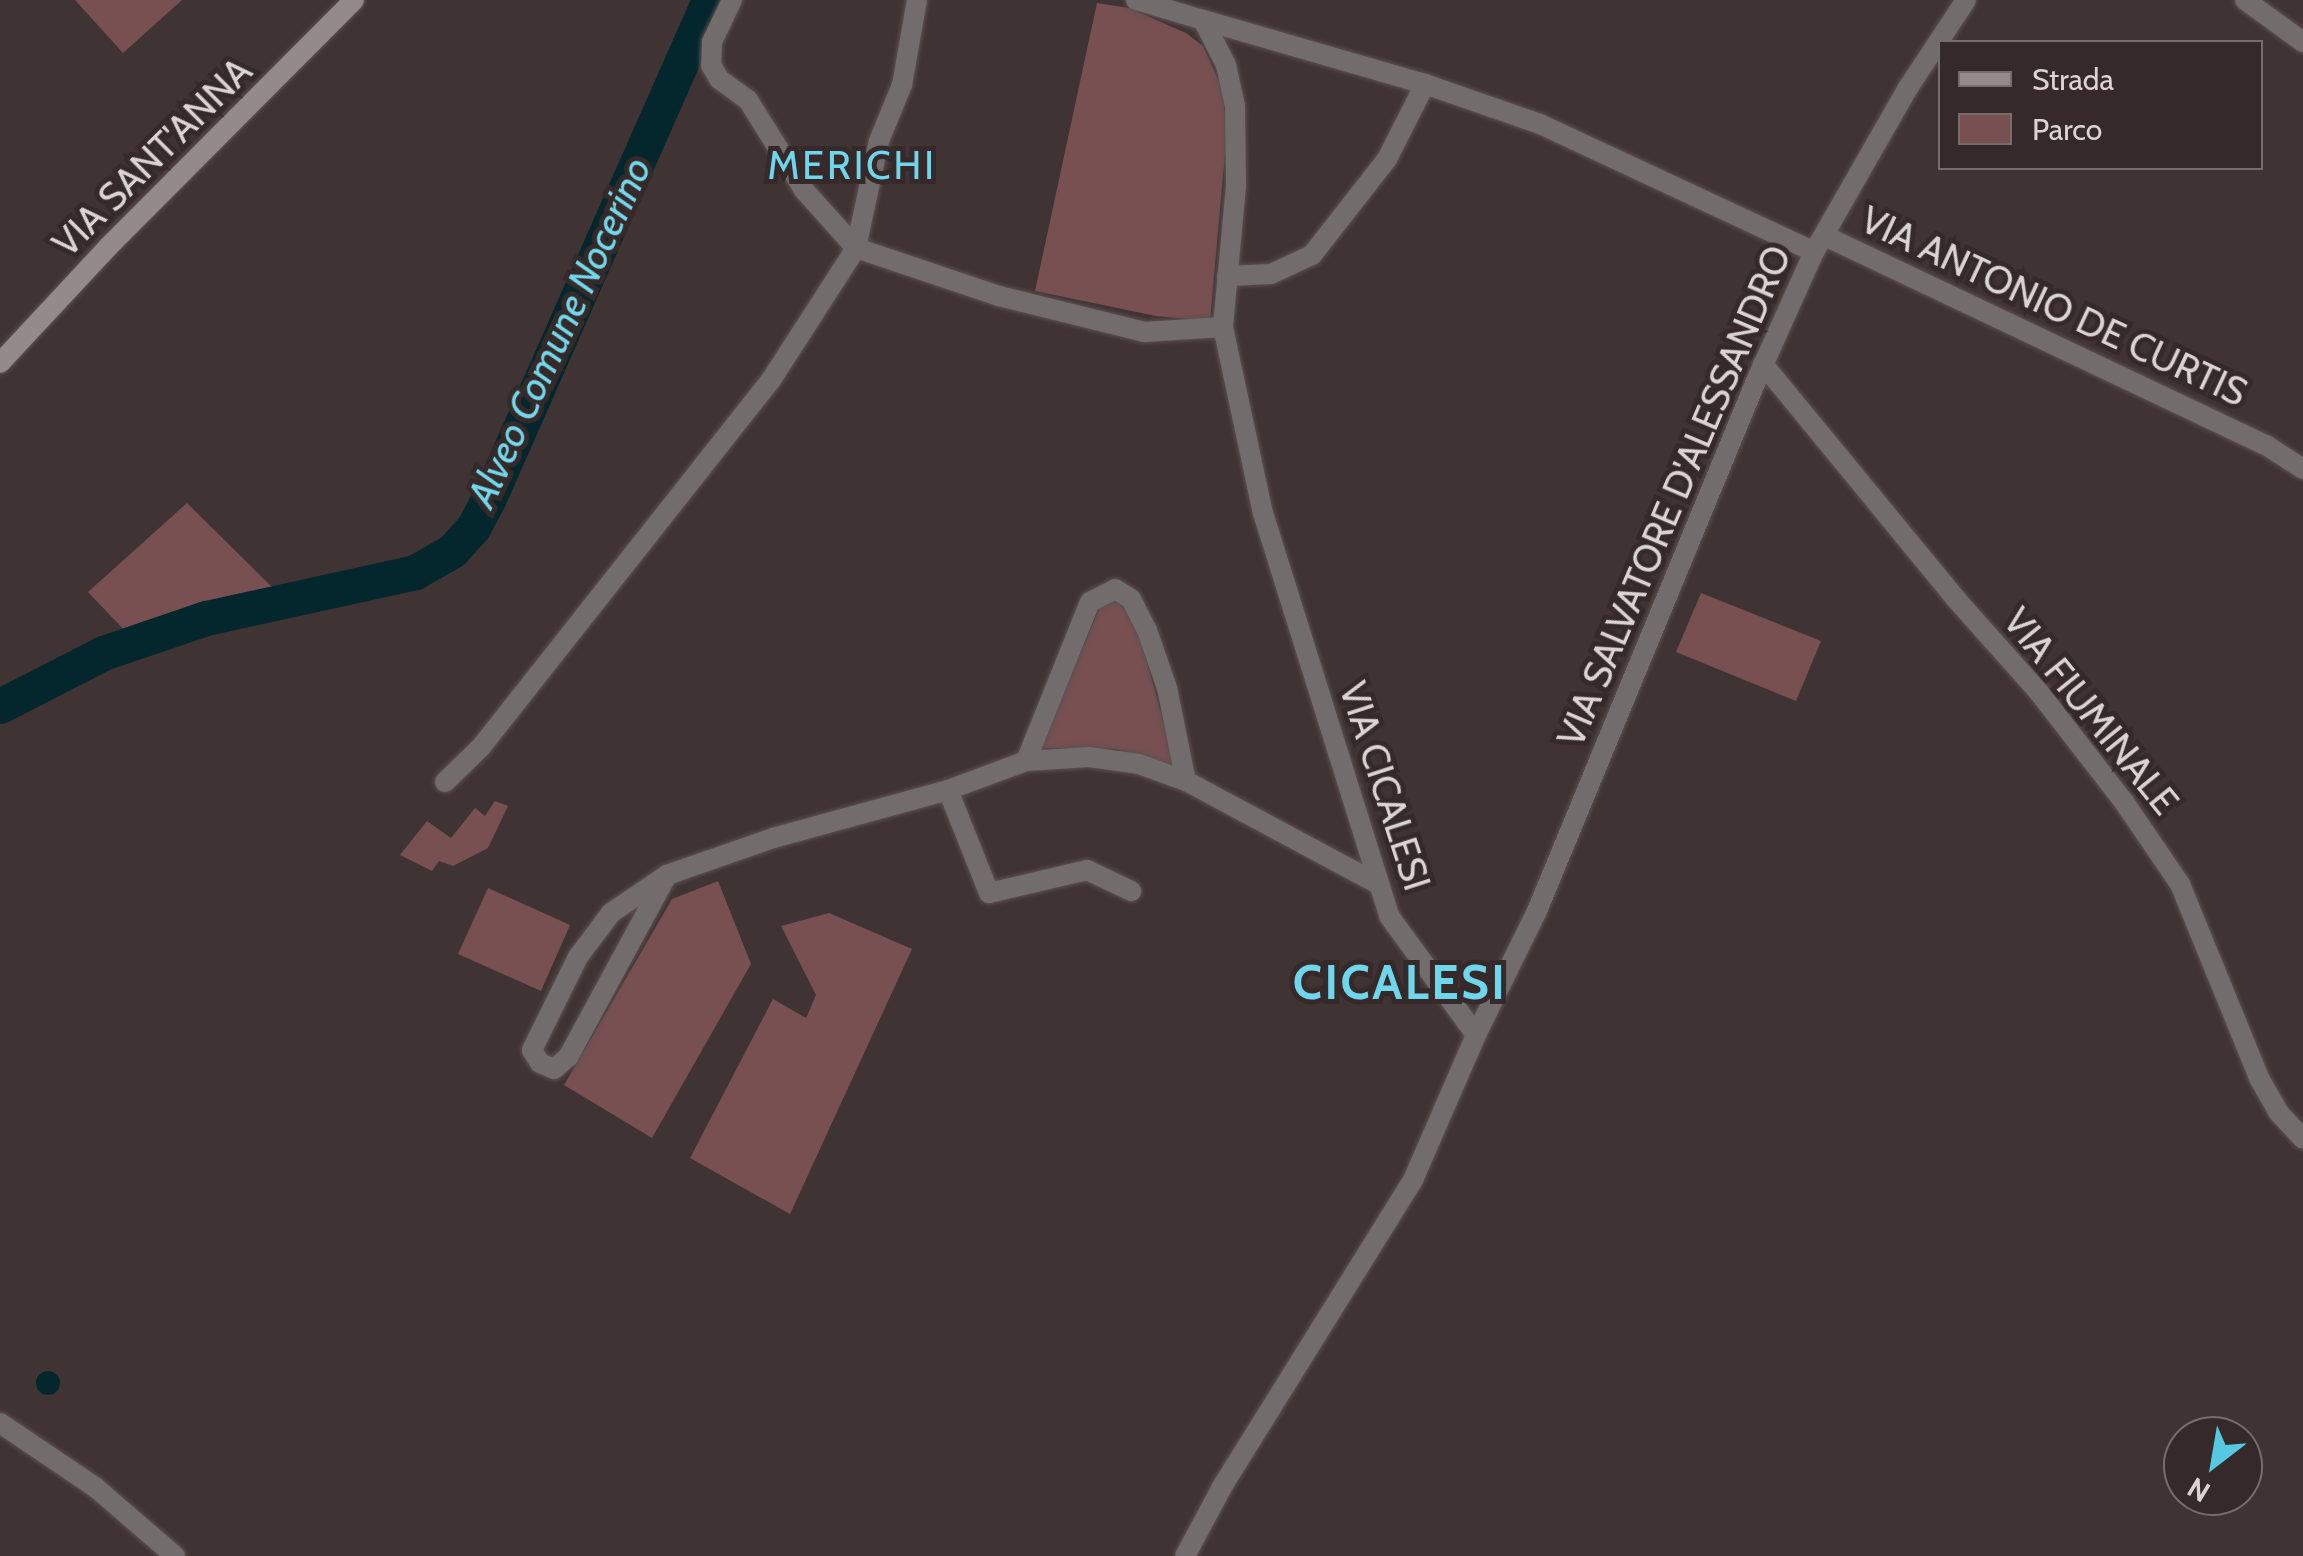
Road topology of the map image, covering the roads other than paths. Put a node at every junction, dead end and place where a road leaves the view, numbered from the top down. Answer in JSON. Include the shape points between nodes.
{"nodes":[{"id":1,"x":354,"y":0,"type":"edge"},
{"id":2,"x":732,"y":0,"type":"edge"},
{"id":3,"x":917,"y":0,"type":"edge"},
{"id":4,"x":1136,"y":0,"type":"edge"},
{"id":5,"x":1966,"y":0,"type":"edge"},
{"id":6,"x":2246,"y":0,"type":"edge"},
{"id":7,"x":1203,"y":20,"type":"junction"},
{"id":8,"x":1251,"y":33,"type":"junction"},
{"id":9,"x":1940,"y":40,"type":"edge"},
{"id":10,"x":1938,"y":42,"type":"edge"},
{"id":11,"x":2303,"y":42,"type":"edge"},
{"id":12,"x":1226,"y":65,"type":"junction"},
{"id":13,"x":1425,"y":84,"type":"junction"},
{"id":14,"x":1820,"y":244,"type":"junction"},
{"id":15,"x":856,"y":248,"type":"junction"},
{"id":16,"x":1227,"y":276,"type":"junction"},
{"id":17,"x":1224,"y":326,"type":"junction"},
{"id":18,"x":0,"y":364,"type":"edge"},
{"id":19,"x":1763,"y":364,"type":"junction"},
{"id":20,"x":2303,"y":469,"type":"edge"},
{"id":21,"x":1026,"y":761,"type":"junction"},
{"id":22,"x":1186,"y":781,"type":"junction"},
{"id":23,"x":445,"y":782,"type":"dead end"},
{"id":24,"x":948,"y":790,"type":"junction"},
{"id":25,"x":666,"y":875,"type":"junction"},
{"id":26,"x":1378,"y":884,"type":"junction"},
{"id":27,"x":1131,"y":892,"type":"dead end"},
{"id":28,"x":1476,"y":1035,"type":"junction"},
{"id":29,"x":2303,"y":1139,"type":"edge"},
{"id":30,"x":0,"y":1423,"type":"edge"},
{"id":31,"x":174,"y":1556,"type":"edge"},
{"id":32,"x":1186,"y":1556,"type":"edge"}],
"edges":[{"from":1,"to":18,"type":"main road","name":"VIA SANT'ANNA"},
{"from":2,"to":15,"type":"street","via":[[712,42],[711,65],[718,79],[748,100],[804,190]]},
{"from":3,"to":15,"type":"street","via":[[902,86],[879,141]]},
{"from":4,"to":7,"type":"street"},
{"from":5,"to":9,"type":"street","name":"VIA SALVATORE D'ALESSANDRO"},
{"from":6,"to":11,"type":"street"},
{"from":7,"to":8,"type":"street","name":"VIA ANTONIO DE CURTIS"},
{"from":7,"to":12,"type":"street","name":"VIA CICALESI"},
{"from":8,"to":12,"type":"street"},
{"from":8,"to":13,"type":"street","name":"VIA ANTONIO DE CURTIS"},
{"from":10,"to":14,"type":"street","name":"VIA SALVATORE D'ALESSANDRO"},
{"from":12,"to":16,"type":"street","name":"VIA CICALESI","via":[[1235,106],[1236,186]]},
{"from":13,"to":14,"type":"street","name":"VIA ANTONIO DE CURTIS","via":[[1540,124]]},
{"from":13,"to":16,"type":"street","via":[[1387,158],[1312,255],[1271,274]]},
{"from":14,"to":19,"type":"street","name":"VIA SALVATORE D'ALESSANDRO"},
{"from":14,"to":20,"type":"street","name":"VIA ANTONIO DE CURTIS","via":[[2266,445]]},
{"from":15,"to":17,"type":"street","via":[[981,291],[1144,332]]},
{"from":15,"to":23,"type":"street","via":[[772,380],[481,746]]},
{"from":16,"to":17,"type":"street","name":"VIA CICALESI"},
{"from":17,"to":26,"type":"street","name":"VIA CICALESI","via":[[1264,513]]},
{"from":19,"to":28,"type":"street","name":"VIA SALVATORE D'ALESSANDRO","via":[[1537,911]]},
{"from":19,"to":29,"type":"street","name":"VIA FIUMINALE","via":[[2124,802],[2197,916],[2260,1078]]},
{"from":21,"to":22,"type":"street","via":[[1089,756]]},
{"from":21,"to":22,"type":"street","via":[[1090,602],[1116,589],[1131,600],[1147,630],[1168,688]]},
{"from":21,"to":24,"type":"street"},
{"from":22,"to":26,"type":"street"},
{"from":24,"to":25,"type":"street"},
{"from":24,"to":27,"type":"street","via":[[989,893],[1086,870]]},
{"from":25,"to":25,"type":"street","via":[[568,1057],[554,1069],[540,1064],[532,1050],[578,957],[611,913]]},
{"from":26,"to":28,"type":"street","name":"VIA CICALESI","via":[[1406,942]]},
{"from":28,"to":32,"type":"street","via":[[1413,1180]]},
{"from":30,"to":31,"type":"street","via":[[95,1487]]}]}
